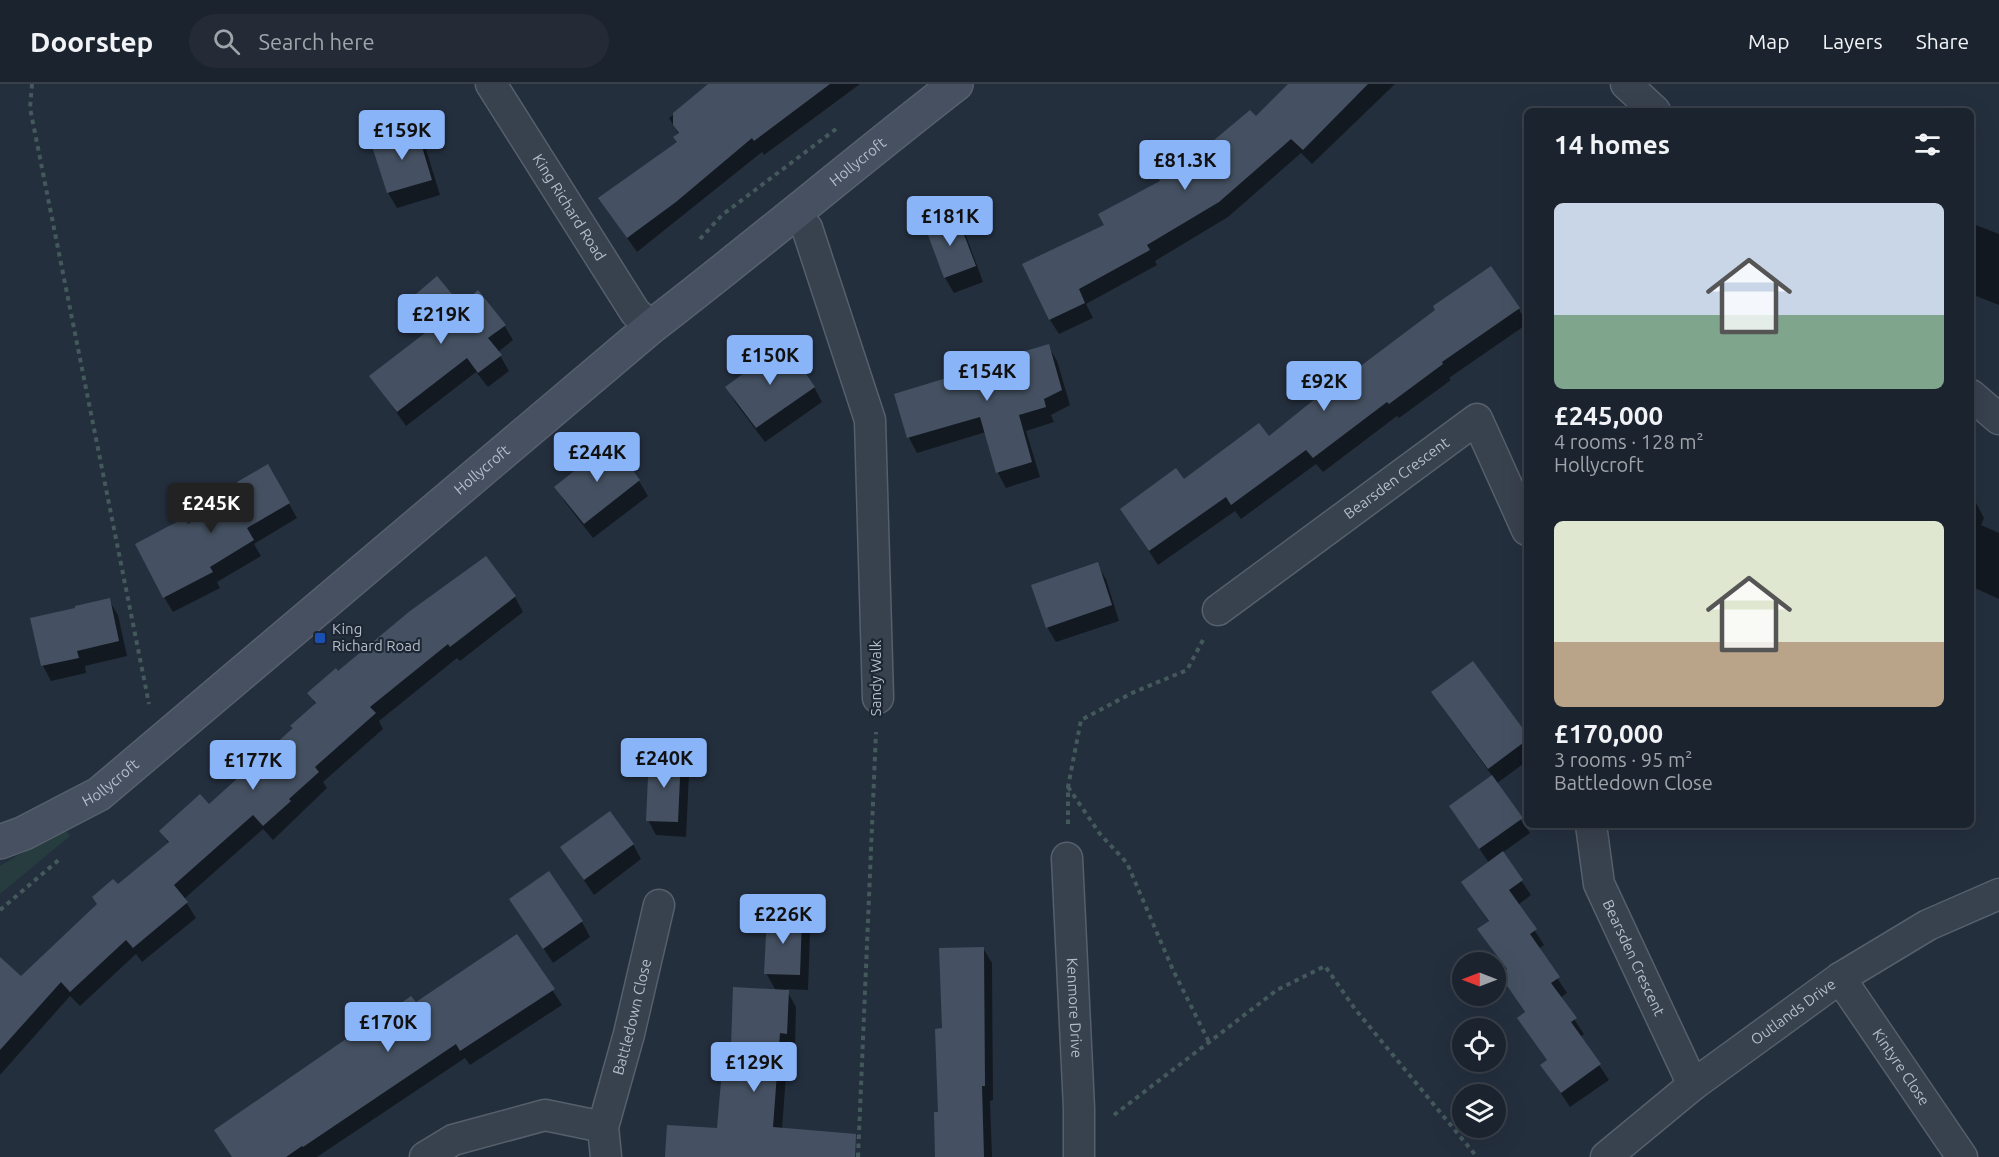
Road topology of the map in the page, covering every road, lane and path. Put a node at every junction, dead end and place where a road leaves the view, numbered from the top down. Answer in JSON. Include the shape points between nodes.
{"nodes":[{"id":1,"x":32,"y":84,"type":"edge"},
{"id":2,"x":491,"y":84,"type":"edge"},
{"id":3,"x":956,"y":84,"type":"edge"},
{"id":4,"x":1626,"y":84,"type":"edge"},
{"id":5,"x":1652,"y":108,"type":"edge"},
{"id":6,"x":794,"y":214,"type":"junction"},
{"id":7,"x":651,"y":327,"type":"junction"},
{"id":8,"x":1974,"y":398,"type":"edge"},
{"id":9,"x":1999,"y":419,"type":"edge"},
{"id":10,"x":1524,"y":523,"type":"edge"},
{"id":11,"x":1218,"y":610,"type":"joint"},
{"id":12,"x":878,"y":698,"type":"joint"},
{"id":13,"x":166,"y":736,"type":"junction"},
{"id":14,"x":1068,"y":787,"type":"junction"},
{"id":15,"x":1591,"y":828,"type":"edge"},
{"id":16,"x":0,"y":842,"type":"edge"},
{"id":17,"x":1067,"y":858,"type":"joint"},
{"id":18,"x":1999,"y":894,"type":"edge"},
{"id":19,"x":659,"y":905,"type":"dead end"},
{"id":20,"x":1840,"y":978,"type":"junction"},
{"id":21,"x":1209,"y":1042,"type":"junction"},
{"id":22,"x":1693,"y":1085,"type":"junction"},
{"id":23,"x":603,"y":1127,"type":"junction"},
{"id":24,"x":1080,"y":1149,"type":"edge"},
{"id":25,"x":425,"y":1157,"type":"edge"},
{"id":26,"x":606,"y":1157,"type":"edge"},
{"id":27,"x":858,"y":1157,"type":"edge"},
{"id":28,"x":1477,"y":1157,"type":"edge"},
{"id":29,"x":1606,"y":1157,"type":"edge"},
{"id":30,"x":1962,"y":1157,"type":"edge"}],
"edges":[{"from":1,"to":13,"type":"path","via":[[30,108],[152,716]]},
{"from":2,"to":7,"type":"street","name":"King Richard Road","via":[[635,312]]},
{"from":3,"to":6,"type":"street","name":"Hollycroft"},
{"from":4,"to":5,"type":"street"},
{"from":6,"to":7,"type":"street","name":"Hollycroft"},
{"from":6,"to":12,"type":"street","name":"Sandy Walk","via":[[807,228],[870,420]]},
{"from":7,"to":13,"type":"street","name":"Hollycroft"},
{"from":8,"to":9,"type":"street"},
{"from":10,"to":11,"type":"street","name":"Bearsden Crescent","via":[[1477,419]]},
{"from":11,"to":14,"type":"path","via":[[1187,670],[1082,720]]},
{"from":12,"to":27,"type":"path","name":"Sandy Walk"},
{"from":13,"to":16,"type":"street","name":"Hollycroft","via":[[99,794]]},
{"from":14,"to":17,"type":"path"},
{"from":14,"to":21,"type":"path","via":[[1100,834],[1127,863]]},
{"from":15,"to":22,"type":"street","name":"Bearsden Crescent","via":[[1599,884]]},
{"from":17,"to":24,"type":"street","name":"Kenmore Drive"},
{"from":18,"to":20,"type":"street","name":"Outlands Drive","via":[[1928,925]]},
{"from":19,"to":23,"type":"street","name":"Battledown Close"},
{"from":20,"to":22,"type":"street","name":"Outlands Drive"},
{"from":20,"to":30,"type":"street","name":"Kintyre Close"},
{"from":21,"to":24,"type":"path"},
{"from":21,"to":28,"type":"path","via":[[1277,990],[1325,966],[1355,1009]]},
{"from":22,"to":29,"type":"street","name":"Outlands Drive"},
{"from":23,"to":25,"type":"street","via":[[545,1115],[453,1140]]},
{"from":23,"to":26,"type":"street","name":"Battledown Close"}]}
